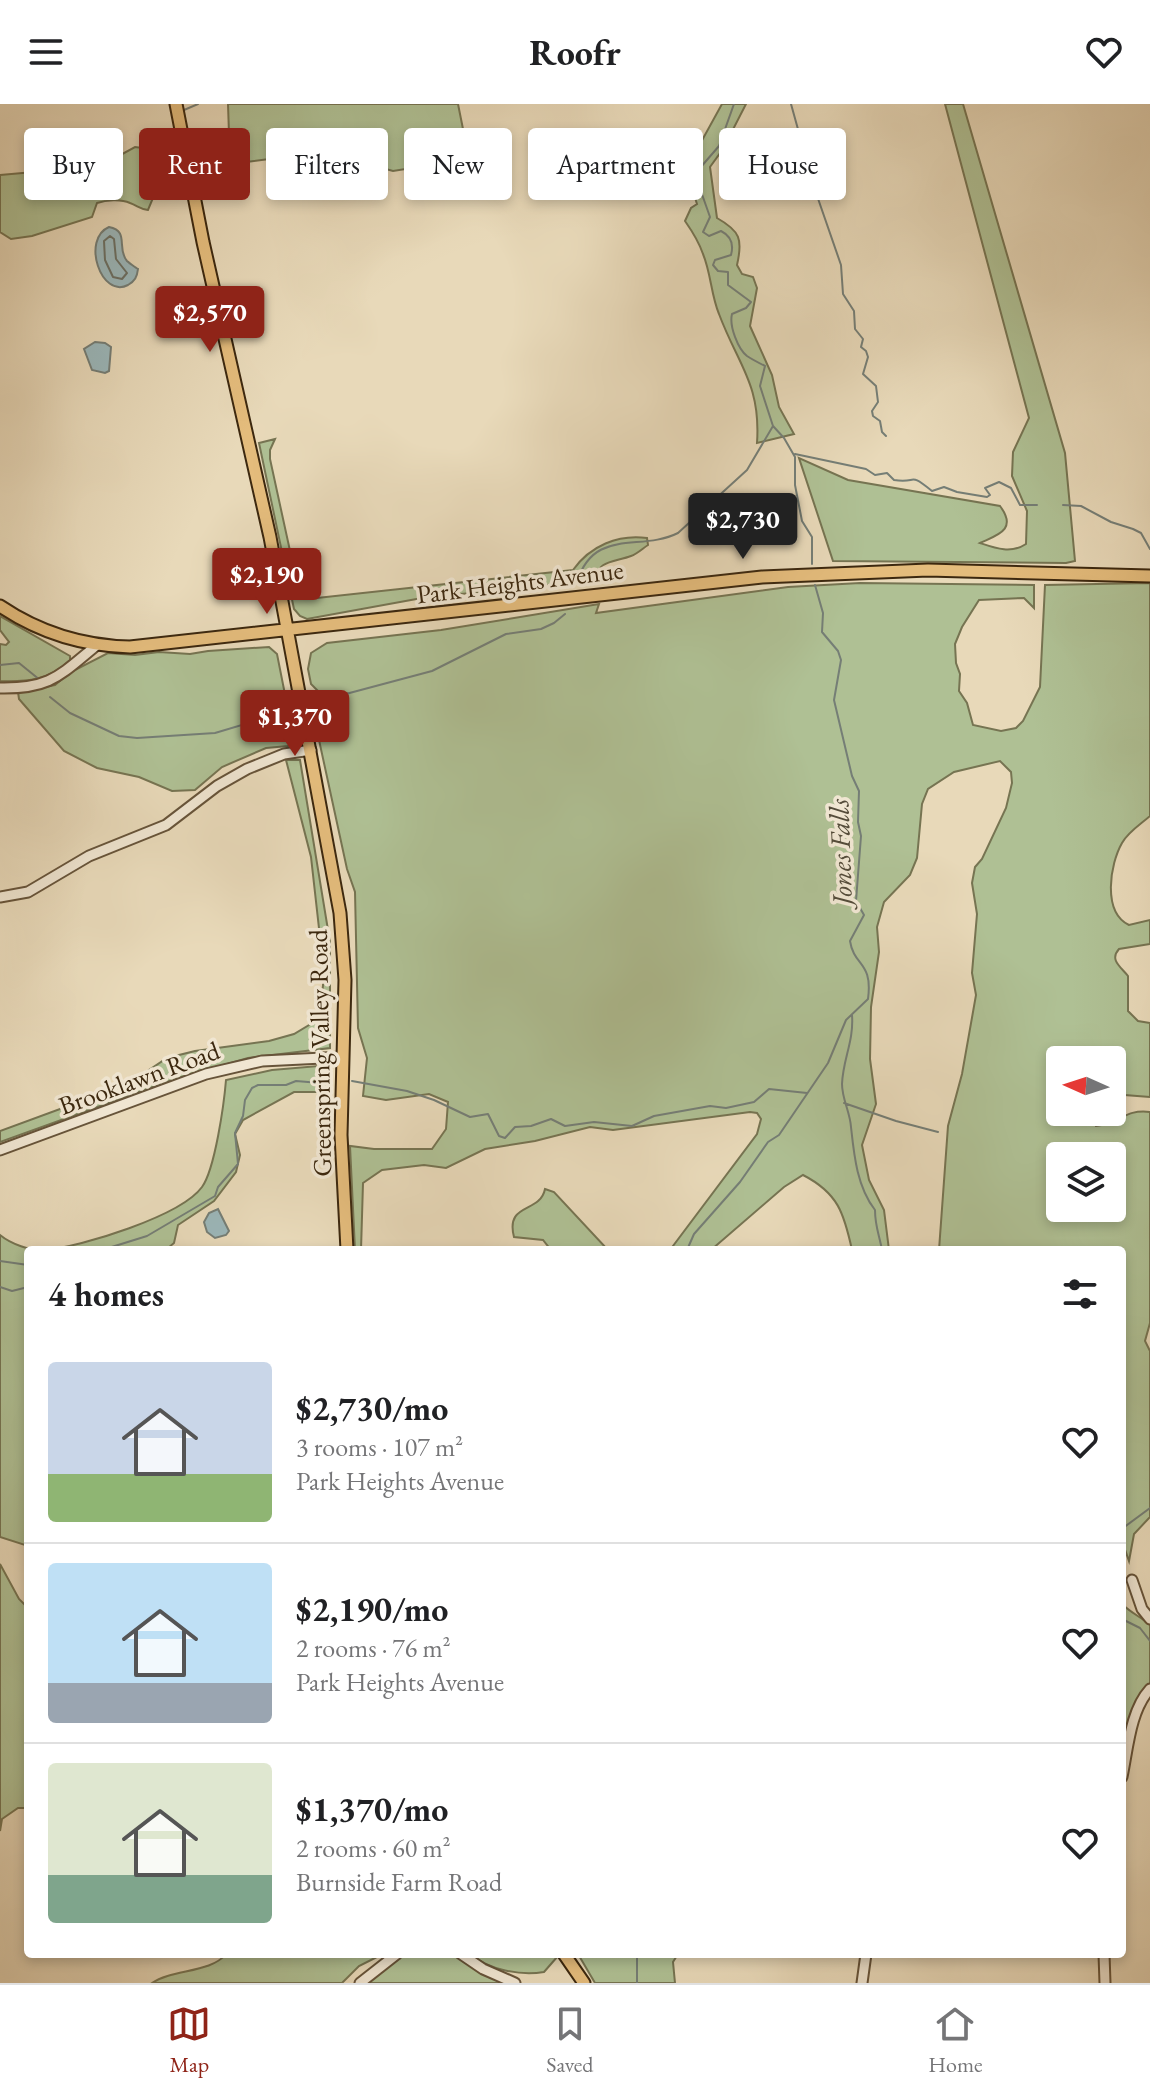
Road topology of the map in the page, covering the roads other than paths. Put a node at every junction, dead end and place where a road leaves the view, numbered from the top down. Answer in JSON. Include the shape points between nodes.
{"nodes":[{"id":1,"x":176,"y":104,"type":"edge"},
{"id":2,"x":1150,"y":576,"type":"edge"},
{"id":3,"x":0,"y":606,"type":"edge"},
{"id":4,"x":289,"y":631,"type":"junction"},
{"id":5,"x":97,"y":645,"type":"junction"},
{"id":6,"x":0,"y":688,"type":"edge"},
{"id":7,"x":311,"y":750,"type":"junction"},
{"id":8,"x":0,"y":897,"type":"edge"},
{"id":9,"x":343,"y":1057,"type":"junction"},
{"id":10,"x":0,"y":1150,"type":"edge"},
{"id":11,"x":347,"y":1246,"type":"edge"},
{"id":12,"x":1132,"y":1580,"type":"dead end"},
{"id":13,"x":1150,"y":1619,"type":"edge"},
{"id":14,"x":1150,"y":1689,"type":"edge"},
{"id":15,"x":1126,"y":1758,"type":"edge"},
{"id":16,"x":392,"y":1958,"type":"edge"},
{"id":17,"x":467,"y":1958,"type":"edge"},
{"id":18,"x":566,"y":1958,"type":"edge"},
{"id":19,"x":865,"y":1958,"type":"edge"},
{"id":20,"x":1104,"y":1958,"type":"edge"},
{"id":21,"x":360,"y":1983,"type":"edge"},
{"id":22,"x":515,"y":1983,"type":"edge"},
{"id":23,"x":582,"y":1983,"type":"edge"},
{"id":24,"x":862,"y":1983,"type":"edge"},
{"id":25,"x":1105,"y":1983,"type":"edge"}],
"edges":[{"from":1,"to":4,"type":"main road","name":"Greenspring Valley Road"},
{"from":2,"to":4,"type":"main road","name":"Park Heights Avenue","via":[[836,572]]},
{"from":3,"to":5,"type":"main road","name":"Park Heights Avenue","via":[[45,631]]},
{"from":4,"to":5,"type":"main road","name":"Park Heights Avenue","via":[[153,646]]},
{"from":4,"to":7,"type":"main road","name":"Greenspring Valley Road"},
{"from":5,"to":6,"type":"street","via":[[48,682]]},
{"from":7,"to":8,"type":"street","via":[[247,769],[166,825],[89,856],[28,892]]},
{"from":7,"to":9,"type":"main road","name":"Greenspring Valley Road","via":[[342,928]]},
{"from":9,"to":10,"type":"street","name":"Brooklawn Road","via":[[262,1061],[206,1074]]},
{"from":9,"to":11,"type":"main road","name":"Greenspring Valley Road"},
{"from":12,"to":13,"type":"street"},
{"from":14,"to":15,"type":"street","via":[[1139,1705]]},
{"from":16,"to":21,"type":"street"},
{"from":17,"to":22,"type":"street"},
{"from":18,"to":23,"type":"main road"},
{"from":19,"to":24,"type":"street"},
{"from":20,"to":25,"type":"street"}]}
